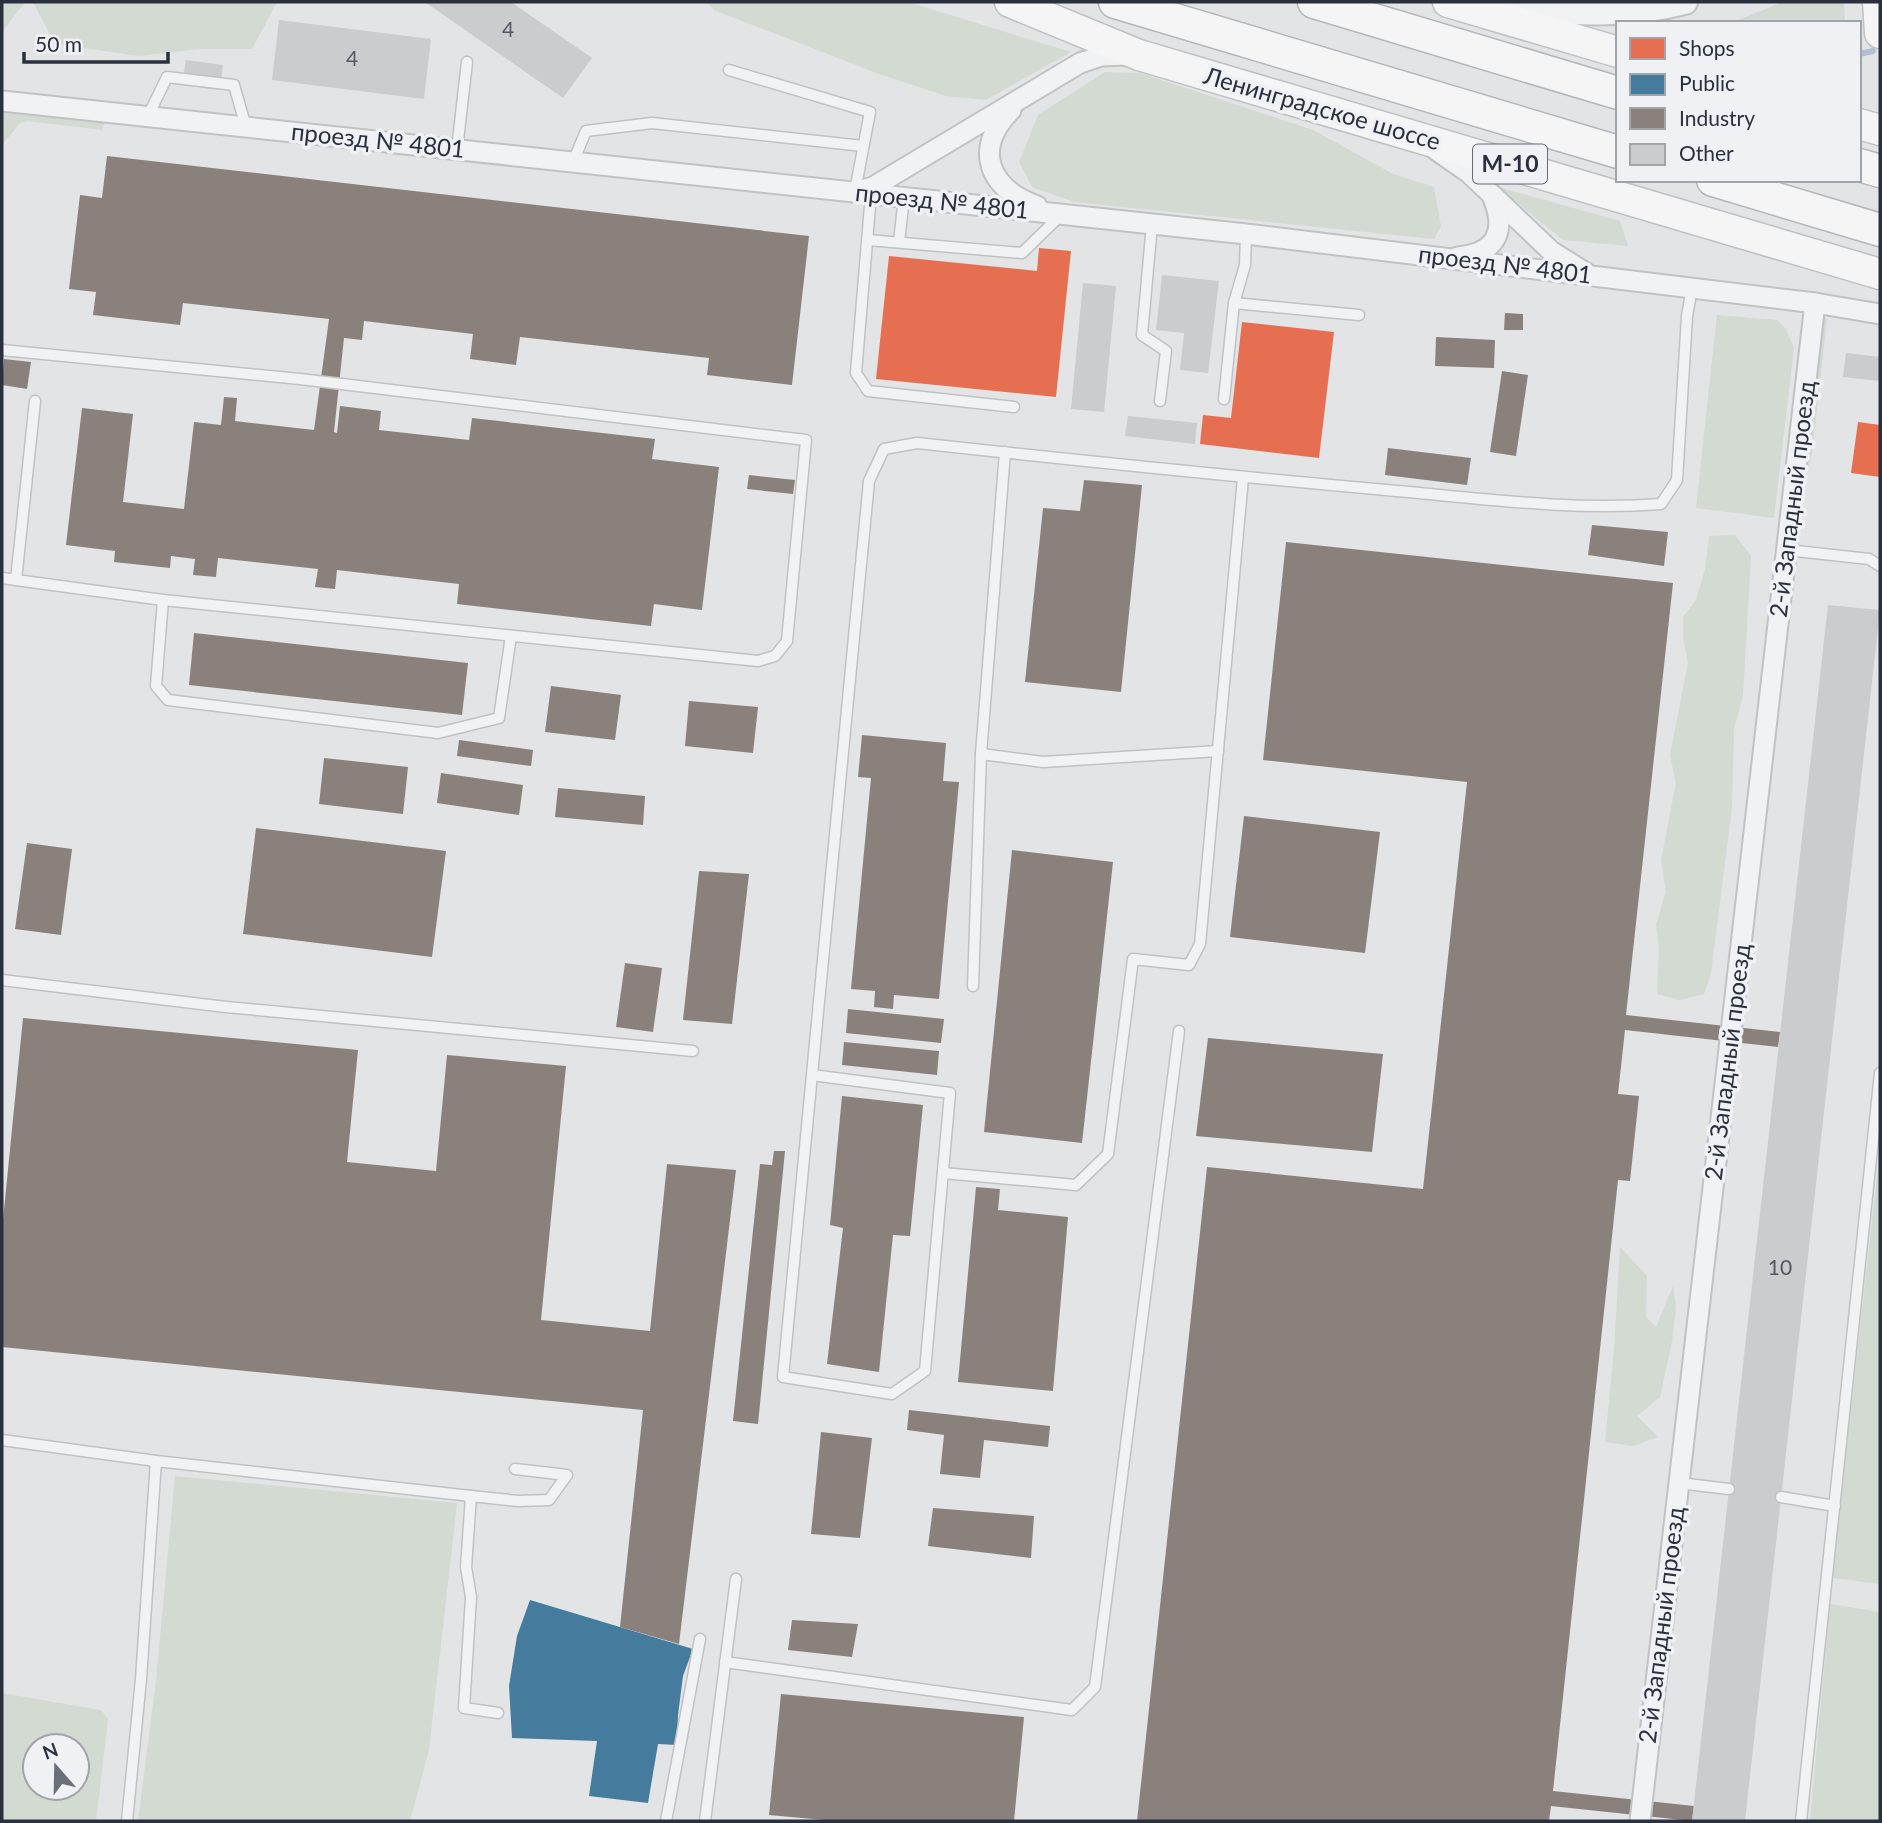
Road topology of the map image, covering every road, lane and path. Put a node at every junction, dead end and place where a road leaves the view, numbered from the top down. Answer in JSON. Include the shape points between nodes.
{"nodes":[{"id":1,"x":1010,"y":2,"type":"edge"},
{"id":2,"x":1115,"y":2,"type":"edge"},
{"id":3,"x":1314,"y":2,"type":"edge"},
{"id":4,"x":1448,"y":2,"type":"edge"},
{"id":5,"x":1496,"y":2,"type":"edge"},
{"id":6,"x":1685,"y":2,"type":"edge"},
{"id":7,"x":1878,"y":2,"type":"edge"},
{"id":8,"x":1880,"y":33,"type":"edge"},
{"id":9,"x":1616,"y":51,"type":"edge"},
{"id":10,"x":1139,"y":55,"type":"junction"},
{"id":11,"x":467,"y":62,"type":"dead end"},
{"id":12,"x":729,"y":70,"type":"dead end"},
{"id":13,"x":1616,"y":92,"type":"edge"},
{"id":14,"x":1023,"y":99,"type":"junction"},
{"id":15,"x":2,"y":101,"type":"edge"},
{"id":16,"x":148,"y":116,"type":"junction"},
{"id":17,"x":1861,"y":125,"type":"edge"},
{"id":18,"x":246,"y":127,"type":"junction"},
{"id":19,"x":1880,"y":130,"type":"edge"},
{"id":20,"x":1415,"y":136,"type":"junction"},
{"id":21,"x":863,"y":146,"type":"junction"},
{"id":22,"x":457,"y":149,"type":"junction"},
{"id":23,"x":1616,"y":151,"type":"edge"},
{"id":24,"x":573,"y":162,"type":"junction"},
{"id":25,"x":1861,"y":166,"type":"edge"},
{"id":26,"x":1880,"y":172,"type":"edge"},
{"id":27,"x":1720,"y":182,"type":"edge"},
{"id":28,"x":863,"y":193,"type":"junction"},
{"id":29,"x":1492,"y":194,"type":"junction"},
{"id":30,"x":904,"y":197,"type":"junction"},
{"id":31,"x":1061,"y":215,"type":"junction"},
{"id":32,"x":1152,"y":224,"type":"junction"},
{"id":33,"x":1880,"y":230,"type":"edge"},
{"id":34,"x":1246,"y":234,"type":"junction"},
{"id":35,"x":868,"y":240,"type":"junction"},
{"id":36,"x":899,"y":242,"type":"junction"},
{"id":37,"x":1444,"y":258,"type":"junction"},
{"id":38,"x":1880,"y":274,"type":"edge"},
{"id":39,"x":1589,"y":275,"type":"junction"},
{"id":40,"x":1692,"y":288,"type":"junction"},
{"id":41,"x":1234,"y":303,"type":"junction"},
{"id":42,"x":1815,"y":303,"type":"junction"},
{"id":43,"x":1880,"y":314,"type":"edge"},
{"id":44,"x":1359,"y":315,"type":"dead end"},
{"id":45,"x":2,"y":350,"type":"edge"},
{"id":46,"x":1224,"y":399,"type":"dead end"},
{"id":47,"x":35,"y":401,"type":"dead end"},
{"id":48,"x":1160,"y":401,"type":"dead end"},
{"id":49,"x":1014,"y":407,"type":"dead end"},
{"id":50,"x":1005,"y":452,"type":"junction"},
{"id":51,"x":1243,"y":478,"type":"junction"},
{"id":52,"x":1787,"y":550,"type":"junction"},
{"id":53,"x":1880,"y":566,"type":"edge"},
{"id":54,"x":2,"y":578,"type":"edge"},
{"id":55,"x":16,"y":580,"type":"junction"},
{"id":56,"x":163,"y":600,"type":"junction"},
{"id":57,"x":510,"y":636,"type":"junction"},
{"id":58,"x":1218,"y":751,"type":"junction"},
{"id":59,"x":981,"y":754,"type":"junction"},
{"id":60,"x":2,"y":980,"type":"edge"},
{"id":61,"x":973,"y":986,"type":"dead end"},
{"id":62,"x":1179,"y":1031,"type":"dead end"},
{"id":63,"x":692,"y":1051,"type":"dead end"},
{"id":64,"x":1880,"y":1073,"type":"edge"},
{"id":65,"x":812,"y":1075,"type":"junction"},
{"id":66,"x":943,"y":1173,"type":"junction"},
{"id":67,"x":2,"y":1440,"type":"edge"},
{"id":68,"x":156,"y":1461,"type":"junction"},
{"id":69,"x":515,"y":1469,"type":"dead end"},
{"id":70,"x":1679,"y":1483,"type":"junction"},
{"id":71,"x":1729,"y":1489,"type":"dead end"},
{"id":72,"x":471,"y":1496,"type":"junction"},
{"id":73,"x":1781,"y":1497,"type":"dead end"},
{"id":74,"x":1835,"y":1506,"type":"junction"},
{"id":75,"x":736,"y":1578,"type":"dead end"},
{"id":76,"x":700,"y":1639,"type":"dead end"},
{"id":77,"x":725,"y":1662,"type":"junction"},
{"id":78,"x":498,"y":1713,"type":"dead end"},
{"id":79,"x":127,"y":1821,"type":"edge"},
{"id":80,"x":666,"y":1821,"type":"edge"},
{"id":81,"x":705,"y":1821,"type":"edge"},
{"id":82,"x":1640,"y":1821,"type":"edge"},
{"id":83,"x":1801,"y":1821,"type":"edge"}],
"edges":[{"from":1,"to":10,"type":"main road","name":"Ленинградское шоссе","number":"М-10"},
{"from":2,"to":23,"type":"highway","name":"Ленинградское шоссе","number":"М-10"},
{"from":3,"to":13,"type":"highway"},
{"from":4,"to":9,"type":"main road"},
{"from":5,"to":6,"type":"street","via":[[1590,13]]},
{"from":7,"to":8,"type":"main road"},
{"from":10,"to":14,"type":"street","via":[[1101,56],[1080,63]]},
{"from":10,"to":20,"type":"main road","name":"Ленинградское шоссе","number":"М-10"},
{"from":11,"to":22,"type":"lane"},
{"from":12,"to":21,"type":"lane","via":[[870,112]]},
{"from":14,"to":28,"type":"street"},
{"from":14,"to":31,"type":"street","via":[[998,123],[989,142],[989,160],[995,176],[1019,199]]},
{"from":15,"to":16,"type":"street","name":"проезд № 4801"},
{"from":16,"to":18,"type":"street","name":"проезд № 4801"},
{"from":16,"to":18,"type":"lane","via":[[167,77],[234,85]]},
{"from":17,"to":19,"type":"main road"},
{"from":18,"to":22,"type":"street","name":"проезд № 4801"},
{"from":20,"to":29,"type":"street"},
{"from":20,"to":38,"type":"main road","name":"Ленинградское шоссе","number":"М-10"},
{"from":21,"to":24,"type":"lane","via":[[652,123],[586,131]]},
{"from":21,"to":28,"type":"lane"},
{"from":22,"to":24,"type":"street","name":"проезд № 4801"},
{"from":24,"to":28,"type":"street","name":"проезд № 4801"},
{"from":25,"to":26,"type":"highway"},
{"from":27,"to":33,"type":"highway"},
{"from":28,"to":30,"type":"street","name":"проезд № 4801"},
{"from":28,"to":35,"type":"lane"},
{"from":29,"to":37,"type":"street","via":[[1500,216],[1493,242],[1469,256]]},
{"from":29,"to":39,"type":"street","via":[[1551,251]]},
{"from":30,"to":31,"type":"street","name":"проезд № 4801"},
{"from":30,"to":36,"type":"lane"},
{"from":31,"to":32,"type":"street","name":"проезд № 4801"},
{"from":31,"to":36,"type":"lane","via":[[1022,253]]},
{"from":32,"to":34,"type":"street","name":"проезд № 4801"},
{"from":32,"to":48,"type":"lane","via":[[1142,335],[1166,351]]},
{"from":34,"to":37,"type":"street","name":"проезд № 4801"},
{"from":34,"to":41,"type":"lane","via":[[1245,265]]},
{"from":35,"to":36,"type":"lane"},
{"from":35,"to":49,"type":"lane","via":[[856,373],[868,391]]},
{"from":37,"to":39,"type":"street","name":"проезд № 4801"},
{"from":39,"to":40,"type":"street","name":"проезд № 4801"},
{"from":40,"to":42,"type":"street","name":"проезд № 4801"},
{"from":40,"to":51,"type":"lane","via":[[1677,480],[1661,504],[1549,505]]},
{"from":41,"to":44,"type":"lane"},
{"from":41,"to":46,"type":"lane"},
{"from":42,"to":43,"type":"street","name":"проезд № 4801"},
{"from":42,"to":52,"type":"street","name":"2-й Западный проезд"},
{"from":45,"to":57,"type":"lane","via":[[300,379],[806,440],[787,641],[775,656],[758,662]]},
{"from":47,"to":55,"type":"lane"},
{"from":50,"to":51,"type":"lane"},
{"from":50,"to":59,"type":"lane"},
{"from":50,"to":65,"type":"lane","via":[[917,443],[884,449],[869,481]]},
{"from":51,"to":58,"type":"lane"},
{"from":52,"to":53,"type":"lane","via":[[1869,559]]},
{"from":52,"to":70,"type":"street","name":"2-й Западный проезд"},
{"from":54,"to":55,"type":"lane"},
{"from":55,"to":56,"type":"lane"},
{"from":56,"to":57,"type":"lane"},
{"from":56,"to":57,"type":"lane","via":[[156,686],[168,700],[438,733],[499,718]]},
{"from":58,"to":59,"type":"lane","via":[[1043,762]]},
{"from":58,"to":66,"type":"lane","via":[[1200,944],[1189,965],[1133,959],[1108,1154],[1076,1185]]},
{"from":59,"to":61,"type":"lane"},
{"from":60,"to":63,"type":"lane","via":[[226,1007]]},
{"from":62,"to":77,"type":"lane","via":[[1095,1687],[1072,1710]]},
{"from":64,"to":74,"type":"lane"},
{"from":65,"to":66,"type":"lane","via":[[950,1093]]},
{"from":65,"to":66,"type":"lane","via":[[783,1377],[892,1394],[925,1371]]},
{"from":67,"to":68,"type":"lane"},
{"from":68,"to":72,"type":"lane"},
{"from":68,"to":79,"type":"lane"},
{"from":69,"to":72,"type":"lane","via":[[567,1475],[549,1500],[518,1502]]},
{"from":70,"to":71,"type":"lane"},
{"from":70,"to":82,"type":"street","name":"2-й Западный проезд"},
{"from":72,"to":78,"type":"lane","via":[[464,1708]]},
{"from":73,"to":74,"type":"lane"},
{"from":74,"to":83,"type":"lane"},
{"from":75,"to":77,"type":"lane"},
{"from":76,"to":80,"type":"lane"},
{"from":77,"to":81,"type":"lane"}]}
